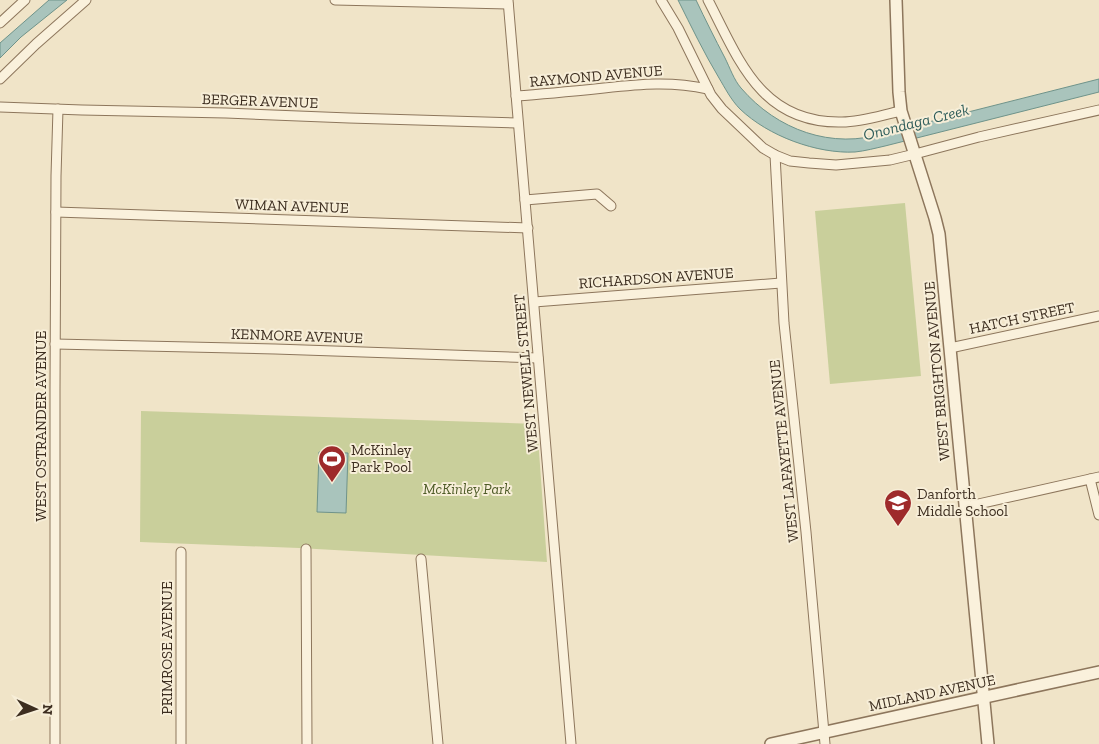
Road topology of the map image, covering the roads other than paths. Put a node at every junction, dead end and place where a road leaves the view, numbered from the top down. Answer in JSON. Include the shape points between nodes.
{"nodes":[{"id":1,"x":86,"y":0,"type":"edge"},
{"id":2,"x":334,"y":0,"type":"edge"},
{"id":3,"x":661,"y":0,"type":"edge"},
{"id":4,"x":708,"y":0,"type":"edge"},
{"id":5,"x":896,"y":0,"type":"edge"},
{"id":6,"x":23,"y":1,"type":"edge"},
{"id":7,"x":508,"y":2,"type":"edge"},
{"id":8,"x":0,"y":24,"type":"edge"},
{"id":9,"x":0,"y":79,"type":"edge"},
{"id":10,"x":708,"y":89,"type":"junction"},
{"id":11,"x":516,"y":96,"type":"junction"},
{"id":12,"x":0,"y":107,"type":"edge"},
{"id":13,"x":58,"y":109,"type":"junction"},
{"id":14,"x":1099,"y":110,"type":"edge"},
{"id":15,"x":903,"y":116,"type":"junction"},
{"id":16,"x":518,"y":123,"type":"junction"},
{"id":17,"x":914,"y":150,"type":"junction"},
{"id":18,"x":775,"y":155,"type":"junction"},
{"id":19,"x":525,"y":200,"type":"junction"},
{"id":20,"x":611,"y":206,"type":"dead end"},
{"id":21,"x":56,"y":212,"type":"junction"},
{"id":22,"x":528,"y":228,"type":"junction"},
{"id":23,"x":781,"y":282,"type":"junction"},
{"id":24,"x":534,"y":302,"type":"junction"},
{"id":25,"x":1099,"y":316,"type":"edge"},
{"id":26,"x":55,"y":344,"type":"junction"},
{"id":27,"x":950,"y":348,"type":"junction"},
{"id":28,"x":538,"y":358,"type":"junction"},
{"id":29,"x":1095,"y":478,"type":"edge"},
{"id":30,"x":966,"y":507,"type":"junction"},
{"id":31,"x":1099,"y":515,"type":"edge"},
{"id":32,"x":306,"y":549,"type":"dead end"},
{"id":33,"x":181,"y":552,"type":"dead end"},
{"id":34,"x":421,"y":559,"type":"dead end"},
{"id":35,"x":1099,"y":672,"type":"edge"},
{"id":36,"x":983,"y":697,"type":"junction"},
{"id":37,"x":824,"y":738,"type":"edge"},
{"id":38,"x":55,"y":744,"type":"edge"},
{"id":39,"x":181,"y":744,"type":"edge"},
{"id":40,"x":306,"y":744,"type":"edge"},
{"id":41,"x":438,"y":744,"type":"edge"},
{"id":42,"x":571,"y":744,"type":"edge"},
{"id":43,"x":772,"y":744,"type":"edge"},
{"id":44,"x":988,"y":744,"type":"edge"}],
"edges":[{"from":1,"to":9,"type":"street"},
{"from":2,"to":7,"type":"street"},
{"from":3,"to":10,"type":"street"},
{"from":4,"to":15,"type":"street","via":[[757,87],[788,111],[821,122]]},
{"from":5,"to":15,"type":"street","name":"WEST BRIGHTON AVENUE","via":[[898,92]]},
{"from":6,"to":8,"type":"street"},
{"from":7,"to":11,"type":"street","name":"WEST NEWELL STREET"},
{"from":10,"to":11,"type":"street","name":"RAYMOND AVENUE","via":[[670,83]]},
{"from":10,"to":18,"type":"street","via":[[722,109]]},
{"from":11,"to":16,"type":"street","name":"WEST NEWELL STREET"},
{"from":12,"to":13,"type":"street","name":"BERGER AVENUE"},
{"from":13,"to":16,"type":"street","name":"BERGER AVENUE"},
{"from":13,"to":21,"type":"street","name":"WEST OSTRANDER AVENUE"},
{"from":14,"to":17,"type":"street"},
{"from":15,"to":17,"type":"street","name":"WEST BRIGHTON AVENUE"},
{"from":16,"to":19,"type":"street","name":"WEST NEWELL STREET"},
{"from":17,"to":18,"type":"street","via":[[890,160],[836,165],[809,164]]},
{"from":17,"to":27,"type":"street","name":"WEST BRIGHTON AVENUE","via":[[939,234]]},
{"from":18,"to":23,"type":"street","name":"WEST LAFAYETTE AVENUE"},
{"from":19,"to":20,"type":"street","via":[[597,194]]},
{"from":19,"to":22,"type":"street","name":"WEST NEWELL STREET"},
{"from":21,"to":22,"type":"street","name":"WIMAN AVENUE"},
{"from":21,"to":26,"type":"street","name":"WEST OSTRANDER AVENUE"},
{"from":22,"to":24,"type":"street","name":"WEST NEWELL STREET"},
{"from":23,"to":24,"type":"street","name":"RICHARDSON AVENUE"},
{"from":23,"to":37,"type":"street","name":"WEST LAFAYETTE AVENUE"},
{"from":24,"to":28,"type":"street","name":"WEST NEWELL STREET"},
{"from":25,"to":27,"type":"street","name":"HATCH STREET"},
{"from":26,"to":28,"type":"street","name":"KENMORE AVENUE"},
{"from":26,"to":38,"type":"street","name":"WEST OSTRANDER AVENUE"},
{"from":27,"to":30,"type":"street","name":"WEST BRIGHTON AVENUE"},
{"from":28,"to":42,"type":"street","name":"WEST NEWELL STREET"},
{"from":29,"to":30,"type":"street"},
{"from":29,"to":31,"type":"street"},
{"from":30,"to":36,"type":"street","name":"WEST BRIGHTON AVENUE"},
{"from":32,"to":40,"type":"street"},
{"from":33,"to":39,"type":"street","name":"PRIMROSE AVENUE"},
{"from":34,"to":41,"type":"street"},
{"from":35,"to":36,"type":"street","name":"MIDLAND AVENUE"},
{"from":36,"to":37,"type":"street","name":"MIDLAND AVENUE"},
{"from":36,"to":44,"type":"street","name":"WEST BRIGHTON AVENUE"},
{"from":37,"to":43,"type":"street","name":"MIDLAND AVENUE"}]}
